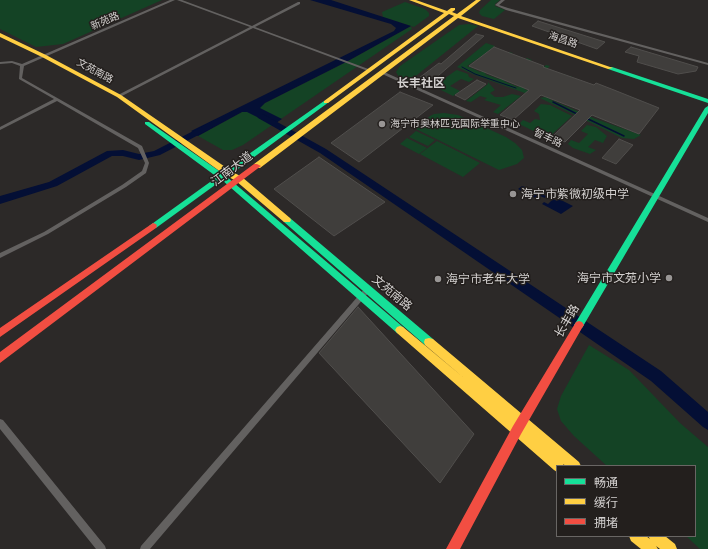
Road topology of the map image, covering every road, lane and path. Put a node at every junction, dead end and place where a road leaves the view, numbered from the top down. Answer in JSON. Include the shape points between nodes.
{"nodes":[{"id":1,"x":173,"y":0,"type":"edge"},
{"id":2,"x":179,"y":0,"type":"edge"},
{"id":3,"x":411,"y":0,"type":"edge"},
{"id":4,"x":419,"y":0,"type":"edge"},
{"id":5,"x":466,"y":0,"type":"edge"},
{"id":6,"x":479,"y":0,"type":"edge"},
{"id":7,"x":502,"y":0,"type":"edge"},
{"id":8,"x":299,"y":3,"type":"dead end"},
{"id":9,"x":454,"y":13,"type":"junction"},
{"id":10,"x":252,"y":27,"type":"junction"},
{"id":11,"x":0,"y":35,"type":"edge"},
{"id":12,"x":0,"y":40,"type":"edge"},
{"id":13,"x":41,"y":57,"type":"junction"},
{"id":14,"x":0,"y":63,"type":"edge"},
{"id":15,"x":708,"y":64,"type":"edge"},
{"id":16,"x":22,"y":65,"type":"junction"},
{"id":17,"x":369,"y":70,"type":"junction"},
{"id":18,"x":382,"y":72,"type":"junction"},
{"id":19,"x":119,"y":96,"type":"junction"},
{"id":20,"x":57,"y":99,"type":"junction"},
{"id":21,"x":708,"y":99,"type":"edge"},
{"id":22,"x":708,"y":108,"type":"edge"},
{"id":23,"x":0,"y":129,"type":"edge"},
{"id":24,"x":172,"y":136,"type":"junction"},
{"id":25,"x":225,"y":175,"type":"junction"},
{"id":26,"x":236,"y":181,"type":"junction"},
{"id":27,"x":656,"y":197,"type":"junction"},
{"id":28,"x":708,"y":220,"type":"edge"},
{"id":29,"x":0,"y":256,"type":"edge"},
{"id":30,"x":368,"y":289,"type":"junction"},
{"id":31,"x":362,"y":296,"type":"junction"},
{"id":32,"x":0,"y":333,"type":"edge"},
{"id":33,"x":0,"y":358,"type":"edge"},
{"id":34,"x":524,"y":421,"type":"junction"},
{"id":35,"x":0,"y":423,"type":"edge"},
{"id":36,"x":517,"y":430,"type":"junction"},
{"id":37,"x":557,"y":465,"type":"edge"},
{"id":38,"x":574,"y":465,"type":"edge"},
{"id":39,"x":637,"y":537,"type":"edge"},
{"id":40,"x":656,"y":537,"type":"edge"},
{"id":41,"x":102,"y":549,"type":"edge"},
{"id":42,"x":144,"y":549,"type":"edge"},
{"id":43,"x":453,"y":549,"type":"edge"},
{"id":44,"x":651,"y":549,"type":"edge"},
{"id":45,"x":670,"y":549,"type":"edge"}],
"edges":[{"from":1,"to":13,"type":"street","name":"新苑路"},
{"from":2,"to":10,"type":"street"},
{"from":3,"to":9,"type":"main road","name":"海昌路"},
{"from":4,"to":9,"type":"main road","name":"海昌路"},
{"from":5,"to":9,"type":"main road","name":"江南大道"},
{"from":6,"to":9,"type":"main road","name":"江南大道"},
{"from":7,"to":15,"type":"street","via":[[497,5],[506,9]]},
{"from":8,"to":10,"type":"street"},
{"from":9,"to":17,"type":"main road","name":"江南大道"},
{"from":9,"to":18,"type":"main road","name":"江南大道"},
{"from":9,"to":21,"type":"main road","name":"海昌路"},
{"from":10,"to":17,"type":"street"},
{"from":10,"to":19,"type":"street"},
{"from":11,"to":13,"type":"main road","name":"文苑南路"},
{"from":12,"to":13,"type":"main road","name":"文苑南路"},
{"from":13,"to":16,"type":"street","name":"新苑路"},
{"from":13,"to":19,"type":"main road","name":"文苑南路"},
{"from":13,"to":24,"type":"main road","name":"文苑南路","via":[[114,98]]},
{"from":14,"to":16,"type":"street","via":[[12,62]]},
{"from":16,"to":20,"type":"street","via":[[20,78]]},
{"from":17,"to":25,"type":"main road","name":"江南大道"},
{"from":18,"to":26,"type":"main road","name":"江南大道"},
{"from":18,"to":27,"type":"street","name":"智丰路"},
{"from":19,"to":24,"type":"main road","name":"文苑南路"},
{"from":20,"to":23,"type":"street"},
{"from":20,"to":29,"type":"street","via":[[140,147],[146,162],[144,172],[46,233]]},
{"from":22,"to":27,"type":"main road","name":"长丰路"},
{"from":24,"to":25,"type":"main road","name":"文苑南路"},
{"from":25,"to":26,"type":"main road","name":"文苑南路"},
{"from":25,"to":32,"type":"main road","name":"江南大道"},
{"from":26,"to":30,"type":"main road","name":"文苑南路"},
{"from":26,"to":31,"type":"main road","name":"文苑南路"},
{"from":26,"to":33,"type":"main road","name":"江南大道"},
{"from":27,"to":28,"type":"street","name":"智丰路"},
{"from":27,"to":34,"type":"main road","name":"长丰路"},
{"from":30,"to":31,"type":"street"},
{"from":30,"to":34,"type":"main road","name":"文苑南路"},
{"from":31,"to":36,"type":"main road","name":"文苑南路"},
{"from":31,"to":42,"type":"street"},
{"from":34,"to":36,"type":"main road","name":"长丰路"},
{"from":34,"to":38,"type":"main road","name":"文苑南路"},
{"from":35,"to":41,"type":"street"},
{"from":36,"to":37,"type":"main road","name":"文苑南路"},
{"from":36,"to":43,"type":"main road","name":"长丰路"},
{"from":39,"to":44,"type":"main road"},
{"from":40,"to":45,"type":"main road"}]}
